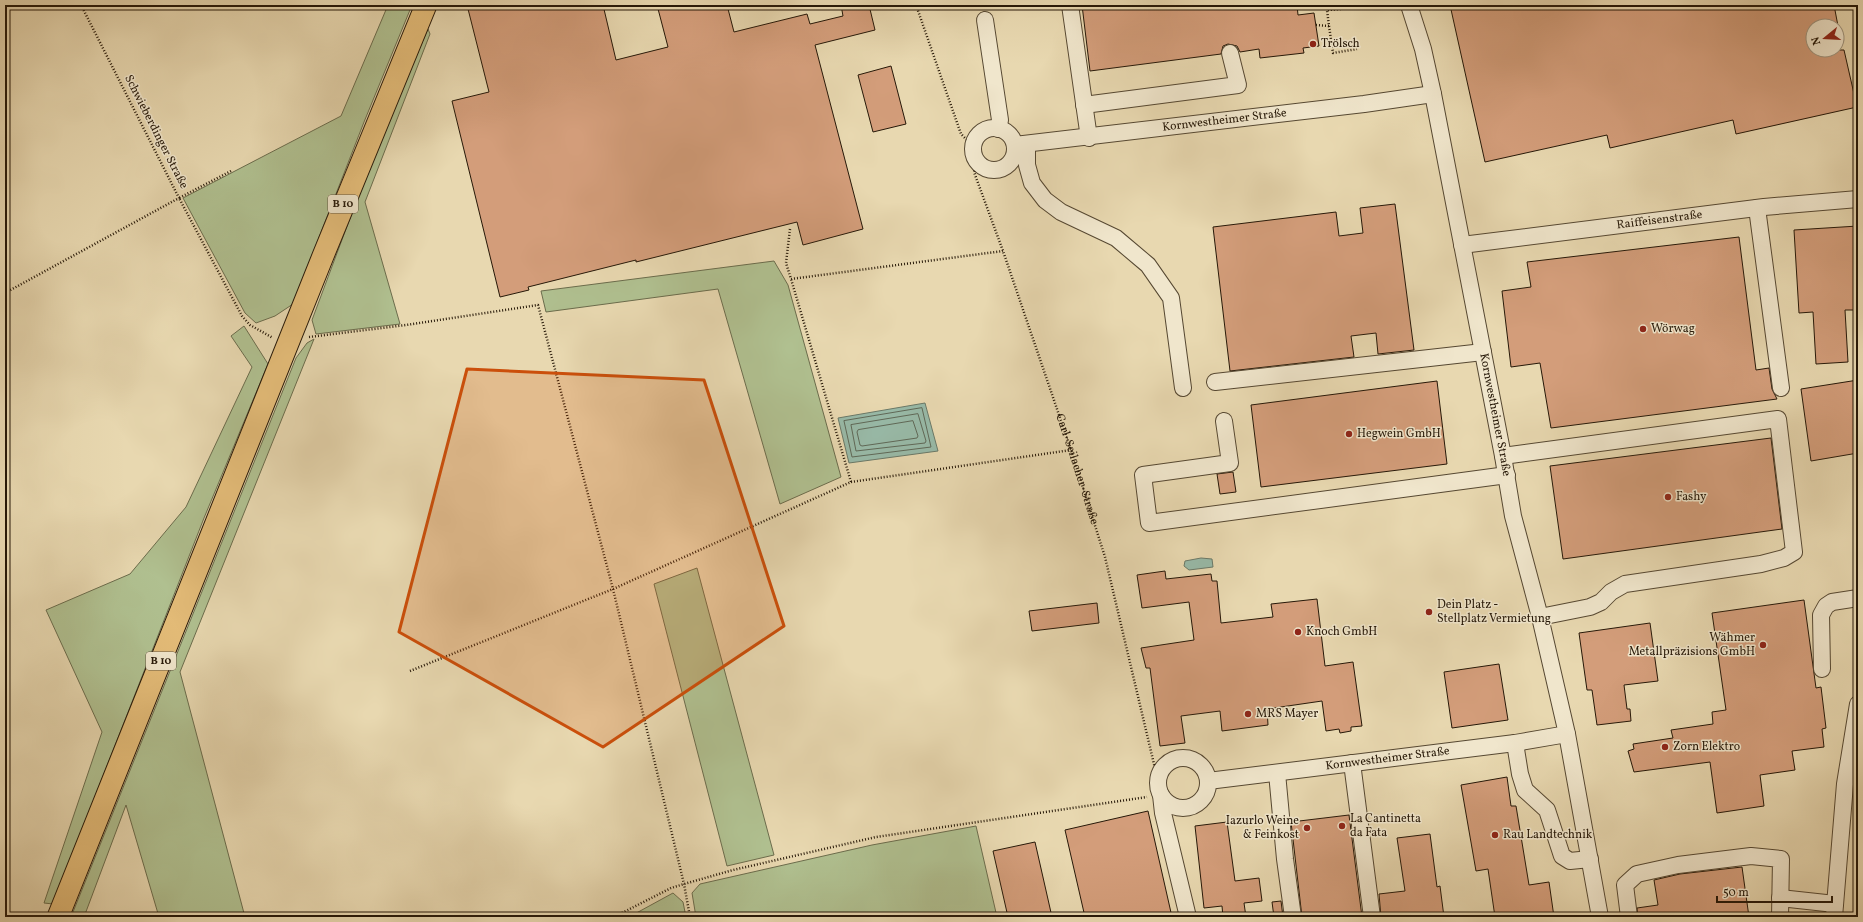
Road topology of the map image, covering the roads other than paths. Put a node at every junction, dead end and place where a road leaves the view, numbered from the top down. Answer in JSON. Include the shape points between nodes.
{"nodes":[{"id":1,"x":426,"y":5,"type":"edge"},
{"id":2,"x":1070,"y":5,"type":"edge"},
{"id":3,"x":1410,"y":5,"type":"edge"},
{"id":4,"x":985,"y":20,"type":"dead end"},
{"id":5,"x":1230,"y":53,"type":"dead end"},
{"id":6,"x":1433,"y":94,"type":"junction"},
{"id":7,"x":1084,"y":105,"type":"junction"},
{"id":8,"x":998,"y":129,"type":"junction"},
{"id":9,"x":1088,"y":138,"type":"junction"},
{"id":10,"x":1021,"y":144,"type":"junction"},
{"id":11,"x":1858,"y":199,"type":"edge"},
{"id":12,"x":1757,"y":208,"type":"junction"},
{"id":13,"x":1462,"y":245,"type":"junction"},
{"id":14,"x":1483,"y":352,"type":"junction"},
{"id":15,"x":1215,"y":382,"type":"dead end"},
{"id":16,"x":1183,"y":388,"type":"dead end"},
{"id":17,"x":1781,"y":388,"type":"dead end"},
{"id":18,"x":1224,"y":421,"type":"dead end"},
{"id":19,"x":1503,"y":456,"type":"junction"},
{"id":20,"x":1506,"y":475,"type":"junction"},
{"id":21,"x":1858,"y":598,"type":"edge"},
{"id":22,"x":1540,"y":617,"type":"junction"},
{"id":23,"x":1822,"y":669,"type":"dead end"},
{"id":24,"x":1858,"y":704,"type":"edge"},
{"id":25,"x":1567,"y":734,"type":"junction"},
{"id":26,"x":1516,"y":743,"type":"junction"},
{"id":27,"x":1352,"y":763,"type":"junction"},
{"id":28,"x":1277,"y":773,"type":"junction"},
{"id":29,"x":1208,"y":781,"type":"junction"},
{"id":30,"x":1160,"y":789,"type":"junction"},
{"id":31,"x":1590,"y":859,"type":"junction"},
{"id":32,"x":1780,"y":898,"type":"junction"},
{"id":33,"x":1835,"y":911,"type":"edge"},
{"id":34,"x":58,"y":917,"type":"edge"},
{"id":35,"x":1188,"y":917,"type":"edge"},
{"id":36,"x":1293,"y":917,"type":"edge"},
{"id":37,"x":1372,"y":917,"type":"edge"},
{"id":38,"x":1600,"y":917,"type":"edge"},
{"id":39,"x":1629,"y":917,"type":"edge"},
{"id":40,"x":1780,"y":917,"type":"edge"}],
"edges":[{"from":1,"to":34,"type":"main road","number":"B 10"},
{"from":2,"to":7,"type":"street"},
{"from":3,"to":6,"type":"street","name":"Kornwestheimer Straße"},
{"from":4,"to":8,"type":"street","via":[[1000,120]]},
{"from":5,"to":7,"type":"street","via":[[1238,86]]},
{"from":6,"to":9,"type":"street","name":"Kornwestheimer Straße"},
{"from":6,"to":13,"type":"street","name":"Kornwestheimer Straße"},
{"from":7,"to":9,"type":"street"},
{"from":8,"to":10,"type":"street"},
{"from":8,"to":10,"type":"street","via":[[984,130],[973,146],[977,162],[984,168],[993,171],[1003,169],[1010,163]]},
{"from":9,"to":10,"type":"street","name":"Kornwestheimer Straße"},
{"from":10,"to":16,"type":"street","via":[[1032,183],[1045,200],[1061,212],[1116,238],[1148,265],[1171,298]]},
{"from":11,"to":12,"type":"street","name":"Raiffeisenstraße"},
{"from":12,"to":13,"type":"street","name":"Raiffeisenstraße"},
{"from":12,"to":17,"type":"street"},
{"from":13,"to":14,"type":"street","name":"Kornwestheimer Straße"},
{"from":14,"to":15,"type":"street"},
{"from":14,"to":19,"type":"street","name":"Kornwestheimer Straße"},
{"from":18,"to":20,"type":"street","via":[[1230,464],[1143,475],[1149,522]]},
{"from":19,"to":20,"type":"street","name":"Kornwestheimer Straße"},
{"from":19,"to":22,"type":"street","via":[[1778,419],[1794,552],[1784,558],[1761,564],[1625,584],[1590,608]]},
{"from":20,"to":22,"type":"street","name":"Kornwestheimer Straße"},
{"from":21,"to":23,"type":"street","via":[[1832,602],[1821,615]]},
{"from":22,"to":25,"type":"street","name":"Kornwestheimer Straße"},
{"from":24,"to":33,"type":"street","via":[[1845,784]]},
{"from":25,"to":26,"type":"street","name":"Kornwestheimer Straße"},
{"from":25,"to":31,"type":"street","name":"Kornwestheimer Straße"},
{"from":26,"to":27,"type":"street","name":"Kornwestheimer Straße"},
{"from":26,"to":31,"type":"street","via":[[1525,790],[1547,810],[1562,856],[1570,861]]},
{"from":27,"to":28,"type":"street","name":"Kornwestheimer Straße"},
{"from":27,"to":37,"type":"street"},
{"from":28,"to":29,"type":"street","name":"Kornwestheimer Straße"},
{"from":28,"to":36,"type":"street"},
{"from":29,"to":30,"type":"street","via":[[1207,792],[1201,801],[1192,807],[1170,805]]},
{"from":29,"to":30,"type":"street","via":[[1205,771],[1198,763],[1188,759],[1177,759],[1168,764],[1161,773]]},
{"from":30,"to":35,"type":"street","via":[[1163,813]]},
{"from":31,"to":38,"type":"street","name":"Kornwestheimer Straße"},
{"from":32,"to":33,"type":"street"},
{"from":32,"to":39,"type":"street","via":[[1781,859],[1752,856],[1700,862],[1637,874],[1625,885]]},
{"from":32,"to":40,"type":"street"}]}
